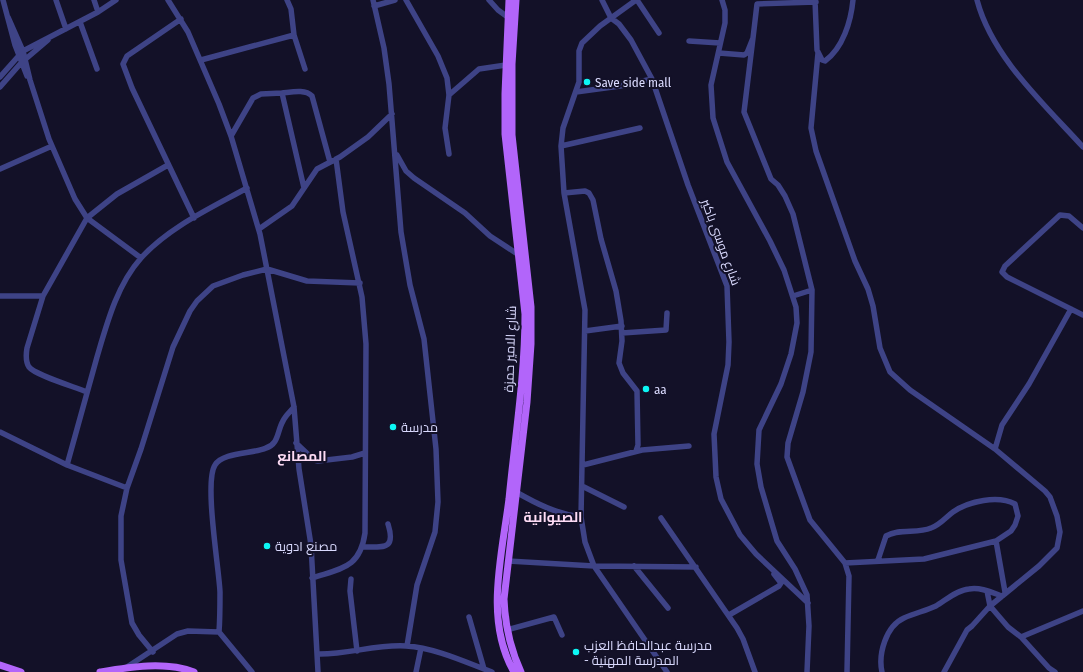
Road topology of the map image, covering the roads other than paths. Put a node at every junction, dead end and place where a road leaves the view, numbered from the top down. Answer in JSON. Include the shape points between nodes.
{"nodes":[{"id":1,"x":3,"y":0,"type":"edge"},
{"id":2,"x":56,"y":0,"type":"edge"},
{"id":3,"x":94,"y":0,"type":"edge"},
{"id":4,"x":116,"y":0,"type":"edge"},
{"id":5,"x":168,"y":0,"type":"edge"},
{"id":6,"x":287,"y":0,"type":"edge"},
{"id":7,"x":395,"y":0,"type":"edge"},
{"id":8,"x":406,"y":0,"type":"edge"},
{"id":9,"x":489,"y":0,"type":"edge"},
{"id":10,"x":509,"y":0,"type":"edge"},
{"id":11,"x":516,"y":0,"type":"edge"},
{"id":12,"x":602,"y":0,"type":"edge"},
{"id":13,"x":637,"y":0,"type":"edge"},
{"id":14,"x":722,"y":0,"type":"edge"},
{"id":15,"x":853,"y":0,"type":"edge"},
{"id":16,"x":976,"y":0,"type":"edge"},
{"id":17,"x":816,"y":1,"type":"edge"},
{"id":18,"x":374,"y":3,"type":"edge"},
{"id":19,"x":98,"y":12,"type":"junction"},
{"id":20,"x":508,"y":18,"type":"junction"},
{"id":21,"x":612,"y":18,"type":"junction"},
{"id":22,"x":181,"y":19,"type":"junction"},
{"id":23,"x":80,"y":22,"type":"junction"},
{"id":24,"x":66,"y":29,"type":"junction"},
{"id":25,"x":659,"y":32,"type":"dead end"},
{"id":26,"x":56,"y":34,"type":"junction"},
{"id":27,"x":294,"y":35,"type":"junction"},
{"id":28,"x":753,"y":38,"type":"junction"},
{"id":29,"x":689,"y":40,"type":"dead end"},
{"id":30,"x":720,"y":43,"type":"junction"},
{"id":31,"x":20,"y":53,"type":"junction"},
{"id":32,"x":719,"y":53,"type":"junction"},
{"id":33,"x":818,"y":53,"type":"junction"},
{"id":34,"x":201,"y":60,"type":"junction"},
{"id":35,"x":23,"y":61,"type":"junction"},
{"id":36,"x":506,"y":65,"type":"junction"},
{"id":37,"x":97,"y":69,"type":"dead end"},
{"id":38,"x":305,"y":69,"type":"dead end"},
{"id":39,"x":0,"y":77,"type":"edge"},
{"id":40,"x":652,"y":79,"type":"junction"},
{"id":41,"x":0,"y":87,"type":"edge"},
{"id":42,"x":576,"y":92,"type":"junction"},
{"id":43,"x":282,"y":93,"type":"junction"},
{"id":44,"x":449,"y":95,"type":"junction"},
{"id":45,"x":392,"y":114,"type":"junction"},
{"id":46,"x":640,"y":128,"type":"dead end"},
{"id":47,"x":232,"y":136,"type":"junction"},
{"id":48,"x":52,"y":146,"type":"junction"},
{"id":49,"x":561,"y":146,"type":"junction"},
{"id":50,"x":1083,"y":147,"type":"edge"},
{"id":51,"x":396,"y":154,"type":"junction"},
{"id":52,"x":449,"y":154,"type":"dead end"},
{"id":53,"x":333,"y":160,"type":"junction"},
{"id":54,"x":168,"y":165,"type":"junction"},
{"id":55,"x":0,"y":169,"type":"edge"},
{"id":56,"x":247,"y":188,"type":"junction"},
{"id":57,"x":304,"y":188,"type":"junction"},
{"id":58,"x":564,"y":193,"type":"junction"},
{"id":59,"x":517,"y":211,"type":"junction"},
{"id":60,"x":87,"y":218,"type":"junction"},
{"id":61,"x":194,"y":218,"type":"junction"},
{"id":62,"x":1083,"y":228,"type":"edge"},
{"id":63,"x":259,"y":229,"type":"junction"},
{"id":64,"x":519,"y":255,"type":"junction"},
{"id":65,"x":141,"y":258,"type":"junction"},
{"id":66,"x":267,"y":269,"type":"junction"},
{"id":67,"x":360,"y":282,"type":"junction"},
{"id":68,"x":812,"y":290,"type":"junction"},
{"id":69,"x":0,"y":296,"type":"edge"},
{"id":70,"x":44,"y":296,"type":"junction"},
{"id":71,"x":793,"y":296,"type":"junction"},
{"id":72,"x":1070,"y":309,"type":"junction"},
{"id":73,"x":667,"y":313,"type":"dead end"},
{"id":74,"x":1083,"y":315,"type":"edge"},
{"id":75,"x":622,"y":326,"type":"junction"},
{"id":76,"x":585,"y":331,"type":"junction"},
{"id":77,"x":622,"y":333,"type":"junction"},
{"id":78,"x":87,"y":392,"type":"junction"},
{"id":79,"x":294,"y":407,"type":"junction"},
{"id":80,"x":0,"y":432,"type":"edge"},
{"id":81,"x":296,"y":443,"type":"junction"},
{"id":82,"x":689,"y":446,"type":"dead end"},
{"id":83,"x":995,"y":449,"type":"junction"},
{"id":84,"x":636,"y":451,"type":"junction"},
{"id":85,"x":365,"y":453,"type":"junction"},
{"id":86,"x":67,"y":465,"type":"junction"},
{"id":87,"x":583,"y":466,"type":"junction"},
{"id":88,"x":582,"y":486,"type":"junction"},
{"id":89,"x":127,"y":488,"type":"junction"},
{"id":90,"x":516,"y":492,"type":"junction"},
{"id":91,"x":624,"y":507,"type":"dead end"},
{"id":92,"x":581,"y":517,"type":"junction"},
{"id":93,"x":661,"y":518,"type":"dead end"},
{"id":94,"x":388,"y":524,"type":"dead end"},
{"id":95,"x":996,"y":541,"type":"junction"},
{"id":96,"x":363,"y":547,"type":"junction"},
{"id":97,"x":878,"y":560,"type":"junction"},
{"id":98,"x":508,"y":561,"type":"junction"},
{"id":99,"x":845,"y":563,"type":"junction"},
{"id":100,"x":768,"y":565,"type":"junction"},
{"id":101,"x":594,"y":566,"type":"junction"},
{"id":102,"x":634,"y":566,"type":"junction"},
{"id":103,"x":696,"y":567,"type":"junction"},
{"id":104,"x":312,"y":578,"type":"junction"},
{"id":105,"x":351,"y":579,"type":"dead end"},
{"id":106,"x":987,"y":591,"type":"junction"},
{"id":107,"x":1004,"y":594,"type":"junction"},
{"id":108,"x":808,"y":603,"type":"junction"},
{"id":109,"x":990,"y":606,"type":"junction"},
{"id":110,"x":668,"y":608,"type":"dead end"},
{"id":111,"x":1083,"y":611,"type":"edge"},
{"id":112,"x":729,"y":615,"type":"junction"},
{"id":113,"x":469,"y":617,"type":"dead end"},
{"id":114,"x":507,"y":630,"type":"junction"},
{"id":115,"x":219,"y":632,"type":"junction"},
{"id":116,"x":562,"y":634,"type":"dead end"},
{"id":117,"x":1021,"y":636,"type":"junction"},
{"id":118,"x":407,"y":646,"type":"junction"},
{"id":119,"x":421,"y":648,"type":"junction"},
{"id":120,"x":357,"y":651,"type":"junction"},
{"id":121,"x":153,"y":652,"type":"junction"},
{"id":122,"x":317,"y":654,"type":"junction"},
{"id":123,"x":0,"y":665,"type":"edge"},
{"id":124,"x":123,"y":669,"type":"junction"},
{"id":125,"x":484,"y":669,"type":"junction"},
{"id":126,"x":511,"y":670,"type":"edge"},
{"id":127,"x":21,"y":672,"type":"edge"},
{"id":128,"x":100,"y":672,"type":"edge"},
{"id":129,"x":194,"y":672,"type":"edge"},
{"id":130,"x":252,"y":672,"type":"edge"},
{"id":131,"x":318,"y":672,"type":"edge"},
{"id":132,"x":416,"y":672,"type":"edge"},
{"id":133,"x":492,"y":672,"type":"edge"},
{"id":134,"x":521,"y":672,"type":"edge"},
{"id":135,"x":667,"y":672,"type":"edge"},
{"id":136,"x":756,"y":672,"type":"edge"},
{"id":137,"x":807,"y":672,"type":"edge"},
{"id":138,"x":847,"y":672,"type":"edge"},
{"id":139,"x":882,"y":672,"type":"edge"},
{"id":140,"x":944,"y":672,"type":"edge"},
{"id":141,"x":1055,"y":672,"type":"edge"}],
"edges":[{"from":1,"to":31,"type":"street"},
{"from":2,"to":24,"type":"street"},
{"from":3,"to":19,"type":"street"},
{"from":4,"to":19,"type":"street"},
{"from":5,"to":22,"type":"street"},
{"from":6,"to":27,"type":"street","via":[[291,9]]},
{"from":7,"to":18,"type":"street"},
{"from":8,"to":44,"type":"street","via":[[444,70]]},
{"from":9,"to":20,"type":"street"},
{"from":10,"to":20,"type":"main road","name":"شارع الامير حمزة"},
{"from":11,"to":59,"type":"main road","name":"شارع الامير حمزة","via":[[512,135]]},
{"from":12,"to":21,"type":"street","name":"شارع موسى باكير"},
{"from":13,"to":21,"type":"street"},
{"from":13,"to":25,"type":"street"},
{"from":14,"to":30,"type":"street","via":[[725,23]]},
{"from":15,"to":33,"type":"street","via":[[849,26],[839,44],[826,61],[822,60]]},
{"from":16,"to":50,"type":"street","via":[[990,38],[1007,62]]},
{"from":17,"to":28,"type":"street","via":[[757,4]]},
{"from":17,"to":33,"type":"street"},
{"from":18,"to":45,"type":"street","via":[[384,48]]},
{"from":19,"to":23,"type":"street"},
{"from":20,"to":36,"type":"main road","name":"شارع الامير حمزة"},
{"from":21,"to":40,"type":"street","name":"شارع موسى باكير","via":[[631,40]]},
{"from":21,"to":42,"type":"street","via":[[591,34],[580,47],[580,82]]},
{"from":22,"to":34,"type":"street"},
{"from":22,"to":54,"type":"street","via":[[127,56],[123,64]]},
{"from":23,"to":24,"type":"street"},
{"from":23,"to":37,"type":"street"},
{"from":24,"to":26,"type":"street"},
{"from":26,"to":31,"type":"street"},
{"from":26,"to":35,"type":"street"},
{"from":27,"to":34,"type":"street"},
{"from":27,"to":38,"type":"street"},
{"from":28,"to":32,"type":"street","via":[[746,54]]},
{"from":28,"to":68,"type":"street","via":[[744,112],[771,179],[785,196],[793,214]]},
{"from":29,"to":30,"type":"street"},
{"from":30,"to":32,"type":"street"},
{"from":31,"to":35,"type":"street"},
{"from":31,"to":39,"type":"street"},
{"from":32,"to":71,"type":"street","via":[[711,92],[712,113],[719,142],[727,162],[770,241]]},
{"from":33,"to":83,"type":"street","via":[[811,128],[816,151],[855,262],[868,289],[880,348],[890,372],[910,390]]},
{"from":34,"to":47,"type":"street"},
{"from":35,"to":41,"type":"street"},
{"from":35,"to":48,"type":"street"},
{"from":36,"to":44,"type":"street","via":[[479,69]]},
{"from":36,"to":59,"type":"main road","name":"شارع الامير حمزة","via":[[505,134]]},
{"from":40,"to":42,"type":"street"},
{"from":40,"to":100,"type":"street","name":"شارع موسى باكير","via":[[728,292],[728,365],[714,434],[719,490],[740,535]]},
{"from":42,"to":49,"type":"street","via":[[563,128]]},
{"from":43,"to":47,"type":"street","via":[[261,94],[253,98]]},
{"from":43,"to":53,"type":"street","via":[[298,91],[312,96]]},
{"from":43,"to":57,"type":"street"},
{"from":44,"to":52,"type":"street","via":[[445,128]]},
{"from":45,"to":51,"type":"street"},
{"from":45,"to":53,"type":"street","via":[[368,137]]},
{"from":46,"to":49,"type":"street"},
{"from":47,"to":56,"type":"street"},
{"from":48,"to":55,"type":"street"},
{"from":48,"to":60,"type":"street","via":[[70,188]]},
{"from":49,"to":58,"type":"street"},
{"from":51,"to":64,"type":"street","via":[[406,171],[414,178]]},
{"from":51,"to":118,"type":"street","via":[[401,232],[410,285],[424,339],[436,449],[438,502],[435,532],[417,585]]},
{"from":53,"to":57,"type":"street","via":[[317,169]]},
{"from":53,"to":67,"type":"street"},
{"from":54,"to":60,"type":"street","via":[[117,194]]},
{"from":54,"to":61,"type":"street"},
{"from":56,"to":61,"type":"street"},
{"from":56,"to":63,"type":"street"},
{"from":57,"to":63,"type":"street","via":[[292,206]]},
{"from":58,"to":75,"type":"street","via":[[585,191],[593,198]]},
{"from":58,"to":76,"type":"street","via":[[585,310]]},
{"from":59,"to":64,"type":"main road","name":"شارع الامير حمزة"},
{"from":59,"to":90,"type":"main road","name":"شارع الامير حمزة","via":[[530,307],[531,344]]},
{"from":60,"to":65,"type":"street"},
{"from":60,"to":70,"type":"street"},
{"from":61,"to":65,"type":"street","via":[[156,244]]},
{"from":62,"to":72,"type":"street","via":[[1069,216],[1060,215],[1005,266],[1002,272],[1004,276]]},
{"from":63,"to":66,"type":"street"},
{"from":64,"to":126,"type":"main road","name":"شارع الامير حمزة","via":[[526,314],[524,363],[497,595],[502,644]]},
{"from":65,"to":78,"type":"street","via":[[116,298]]},
{"from":66,"to":67,"type":"street","via":[[307,281]]},
{"from":66,"to":79,"type":"street"},
{"from":66,"to":89,"type":"street","via":[[213,286],[197,301],[173,347]]},
{"from":67,"to":85,"type":"street","via":[[366,344]]},
{"from":68,"to":71,"type":"street"},
{"from":68,"to":99,"type":"street","via":[[811,352],[803,392],[788,443],[787,457],[810,520]]},
{"from":69,"to":70,"type":"street"},
{"from":70,"to":78,"type":"street","via":[[26,351],[28,365],[36,372]]},
{"from":71,"to":108,"type":"street","via":[[796,315],[795,336],[788,367],[759,430],[757,464],[760,487],[777,541],[795,569],[807,594]]},
{"from":72,"to":74,"type":"street"},
{"from":72,"to":83,"type":"street","via":[[1029,384],[1002,425]]},
{"from":73,"to":77,"type":"street","via":[[666,330]]},
{"from":75,"to":76,"type":"street"},
{"from":75,"to":77,"type":"street"},
{"from":76,"to":87,"type":"street"},
{"from":77,"to":84,"type":"street","via":[[619,363],[636,391],[638,401]]},
{"from":78,"to":86,"type":"street"},
{"from":79,"to":81,"type":"street"},
{"from":79,"to":115,"type":"street","via":[[283,420],[274,443],[267,448],[226,457],[214,465],[211,500],[220,593]]},
{"from":80,"to":86,"type":"street"},
{"from":81,"to":85,"type":"street","via":[[318,461]]},
{"from":81,"to":104,"type":"street","via":[[311,545]]},
{"from":82,"to":84,"type":"street"},
{"from":83,"to":107,"type":"street","via":[[1045,492],[1053,504],[1059,523],[1057,548]]},
{"from":84,"to":87,"type":"street"},
{"from":85,"to":96,"type":"street"},
{"from":86,"to":89,"type":"street"},
{"from":87,"to":88,"type":"street"},
{"from":88,"to":91,"type":"street"},
{"from":88,"to":92,"type":"street"},
{"from":89,"to":121,"type":"street","via":[[121,516],[124,582],[135,629]]},
{"from":90,"to":92,"type":"street","via":[[565,515]]},
{"from":90,"to":98,"type":"main road","name":"شارع الامير حمزة"},
{"from":92,"to":101,"type":"street","via":[[585,542]]},
{"from":93,"to":103,"type":"street"},
{"from":94,"to":96,"type":"street","via":[[392,536],[390,542],[382,547]]},
{"from":95,"to":97,"type":"street","via":[[924,559]]},
{"from":95,"to":97,"type":"street","via":[[1015,525],[1018,510],[1010,501],[984,501],[962,507],[931,528],[890,534],[883,542]]},
{"from":95,"to":107,"type":"street"},
{"from":96,"to":104,"type":"street","via":[[355,560],[349,564]]},
{"from":97,"to":99,"type":"street"},
{"from":98,"to":101,"type":"street"},
{"from":98,"to":114,"type":"main road","name":"شارع الامير حمزة","via":[[504,599]]},
{"from":99,"to":138,"type":"street","via":[[849,576]]},
{"from":100,"to":108,"type":"street","name":"شارع موسى باكير"},
{"from":100,"to":112,"type":"street","via":[[781,583],[779,586]]},
{"from":101,"to":102,"type":"street"},
{"from":101,"to":135,"type":"street"},
{"from":102,"to":103,"type":"street"},
{"from":102,"to":110,"type":"street"},
{"from":103,"to":112,"type":"street"},
{"from":104,"to":122,"type":"street"},
{"from":105,"to":120,"type":"street"},
{"from":106,"to":107,"type":"street"},
{"from":106,"to":109,"type":"street"},
{"from":106,"to":139,"type":"street","via":[[968,589],[921,613],[903,618],[884,643],[880,659]]},
{"from":107,"to":109,"type":"street"},
{"from":108,"to":137,"type":"street"},
{"from":109,"to":117,"type":"street","via":[[1008,627]]},
{"from":109,"to":140,"type":"street","via":[[967,630]]},
{"from":111,"to":117,"type":"street"},
{"from":112,"to":136,"type":"street","via":[[743,639]]},
{"from":113,"to":125,"type":"street"},
{"from":114,"to":116,"type":"street","via":[[554,617]]},
{"from":114,"to":134,"type":"main road","name":"شارع الامير حمزة"},
{"from":115,"to":121,"type":"street","via":[[183,632],[173,636]]},
{"from":115,"to":130,"type":"street"},
{"from":117,"to":141,"type":"street"},
{"from":118,"to":119,"type":"street"},
{"from":118,"to":120,"type":"street"},
{"from":119,"to":125,"type":"street"},
{"from":119,"to":132,"type":"street"},
{"from":120,"to":122,"type":"street"},
{"from":121,"to":124,"type":"street"},
{"from":122,"to":131,"type":"street"},
{"from":123,"to":127,"type":"main road"},
{"from":124,"to":128,"type":"main road"},
{"from":124,"to":129,"type":"main road","via":[[154,666]]},
{"from":125,"to":133,"type":"street"}]}
